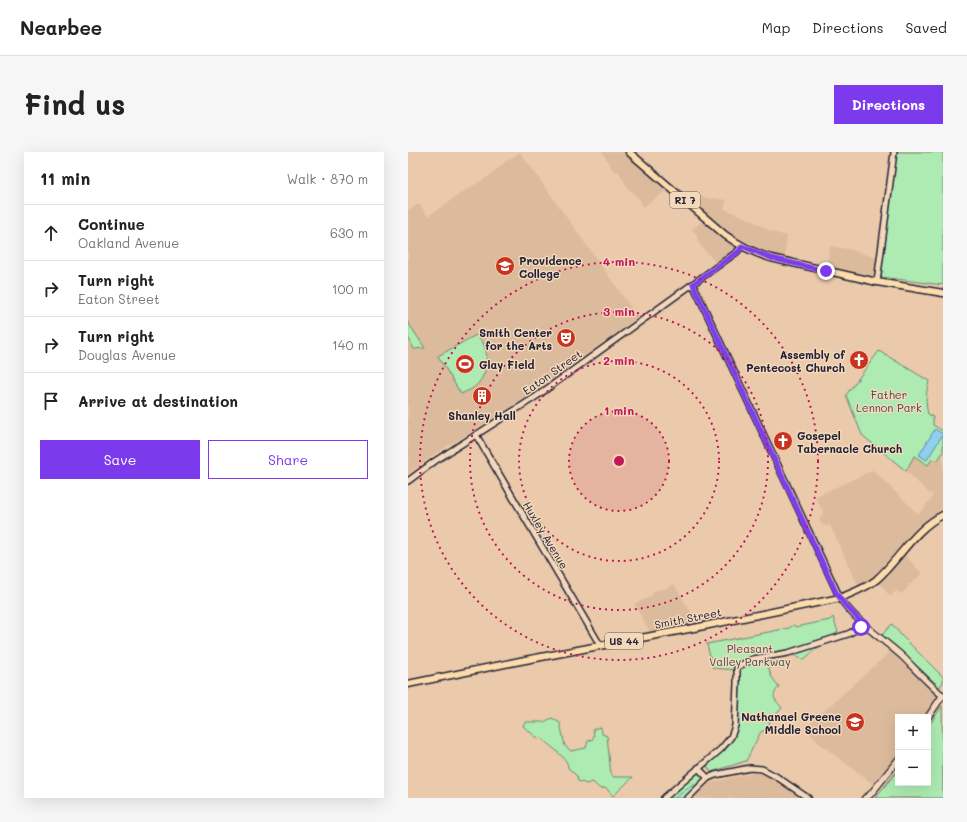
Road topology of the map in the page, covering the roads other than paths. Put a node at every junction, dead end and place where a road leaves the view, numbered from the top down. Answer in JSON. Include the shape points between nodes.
{"nodes":[{"id":1,"x":629,"y":152,"type":"edge"},
{"id":2,"x":894,"y":152,"type":"edge"},
{"id":3,"x":742,"y":246,"type":"junction"},
{"id":4,"x":877,"y":282,"type":"junction"},
{"id":5,"x":693,"y":284,"type":"junction"},
{"id":6,"x":943,"y":293,"type":"edge"},
{"id":7,"x":476,"y":435,"type":"junction"},
{"id":8,"x":408,"y":481,"type":"edge"},
{"id":9,"x":943,"y":515,"type":"edge"},
{"id":10,"x":840,"y":598,"type":"junction"},
{"id":11,"x":866,"y":627,"type":"junction"},
{"id":12,"x":600,"y":645,"type":"junction"},
{"id":13,"x":408,"y":684,"type":"edge"},
{"id":14,"x":943,"y":696,"type":"edge"},
{"id":15,"x":930,"y":714,"type":"edge"},
{"id":16,"x":895,"y":764,"type":"edge"},
{"id":17,"x":698,"y":768,"type":"junction"},
{"id":18,"x":708,"y":778,"type":"junction"},
{"id":19,"x":664,"y":798,"type":"edge"},
{"id":20,"x":688,"y":798,"type":"edge"},
{"id":21,"x":808,"y":798,"type":"edge"},
{"id":22,"x":865,"y":798,"type":"edge"}],
"edges":[{"from":1,"to":3,"type":"main road","number":"RI 7","via":[[723,233]]},
{"from":2,"to":4,"type":"street"},
{"from":3,"to":4,"type":"main road","number":"RI 7","via":[[771,258]]},
{"from":3,"to":5,"type":"street","name":"Eaton Street","via":[[739,251]]},
{"from":4,"to":6,"type":"main road","number":"RI 7"},
{"from":5,"to":7,"type":"street","name":"Eaton Street","via":[[537,396]]},
{"from":5,"to":10,"type":"street"},
{"from":7,"to":8,"type":"street","name":"Eaton Street","via":[[435,460]]},
{"from":7,"to":12,"type":"street","name":"Huxley Avenue"},
{"from":9,"to":10,"type":"main road","name":"Smith Street","number":"US 44","via":[[928,524],[876,580]]},
{"from":10,"to":11,"type":"main road"},
{"from":10,"to":12,"type":"main road","name":"Smith Street","number":"US 44"},
{"from":11,"to":14,"type":"main road","via":[[902,656]]},
{"from":11,"to":17,"type":"street","via":[[790,652],[753,659],[736,667],[735,726],[727,744]]},
{"from":12,"to":13,"type":"main road","name":"Smith Street","number":"US 44"},
{"from":14,"to":15,"type":"main road"},
{"from":16,"to":22,"type":"main road"},
{"from":17,"to":18,"type":"street"},
{"from":17,"to":19,"type":"street"},
{"from":18,"to":20,"type":"street"},
{"from":18,"to":21,"type":"street","via":[[750,768],[762,769]]}]}
